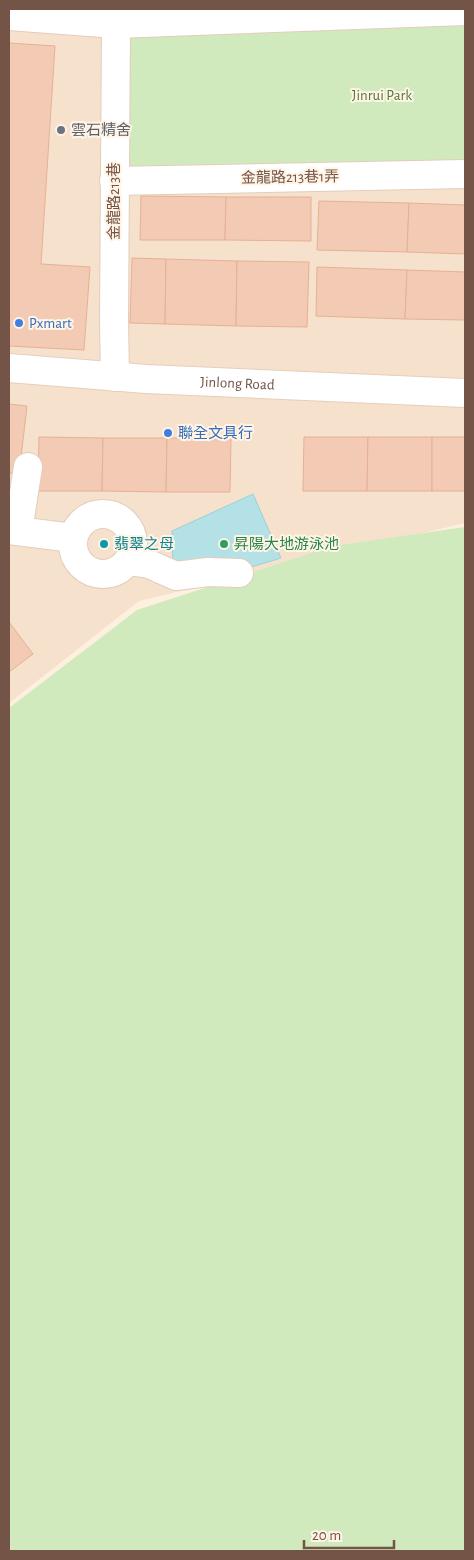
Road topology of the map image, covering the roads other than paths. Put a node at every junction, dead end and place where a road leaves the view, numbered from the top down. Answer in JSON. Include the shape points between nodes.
{"nodes":[{"id":1,"x":465,"y":11,"type":"edge"},
{"id":2,"x":15,"y":14,"type":"edge"},
{"id":3,"x":116,"y":24,"type":"junction"},
{"id":4,"x":465,"y":174,"type":"edge"},
{"id":5,"x":114,"y":181,"type":"junction"},
{"id":6,"x":9,"y":368,"type":"edge"},
{"id":7,"x":115,"y":377,"type":"junction"},
{"id":8,"x":465,"y":393,"type":"edge"},
{"id":9,"x":28,"y":466,"type":"dead end"},
{"id":10,"x":13,"y":530,"type":"edge"},
{"id":11,"x":73,"y":538,"type":"junction"},
{"id":12,"x":129,"y":561,"type":"junction"},
{"id":13,"x":239,"y":573,"type":"dead end"}],
"edges":[{"from":1,"to":3,"type":"street"},
{"from":2,"to":3,"type":"street"},
{"from":3,"to":5,"type":"street","name":"金龍路213巷"},
{"from":4,"to":5,"type":"street","name":"金龍路213巷1弄"},
{"from":5,"to":7,"type":"street","name":"金龍路213巷"},
{"from":6,"to":7,"type":"street","name":"Jinlong Road"},
{"from":7,"to":8,"type":"street","name":"Jinlong Road"},
{"from":9,"to":10,"type":"street"},
{"from":10,"to":11,"type":"street"},
{"from":11,"to":12,"type":"street","via":[[77,559],[92,572],[112,573]]},
{"from":11,"to":12,"type":"street","via":[[83,522],[91,517],[100,514],[118,518],[131,531],[133,541]]},
{"from":12,"to":13,"type":"street","via":[[149,564],[176,576]]}]}
